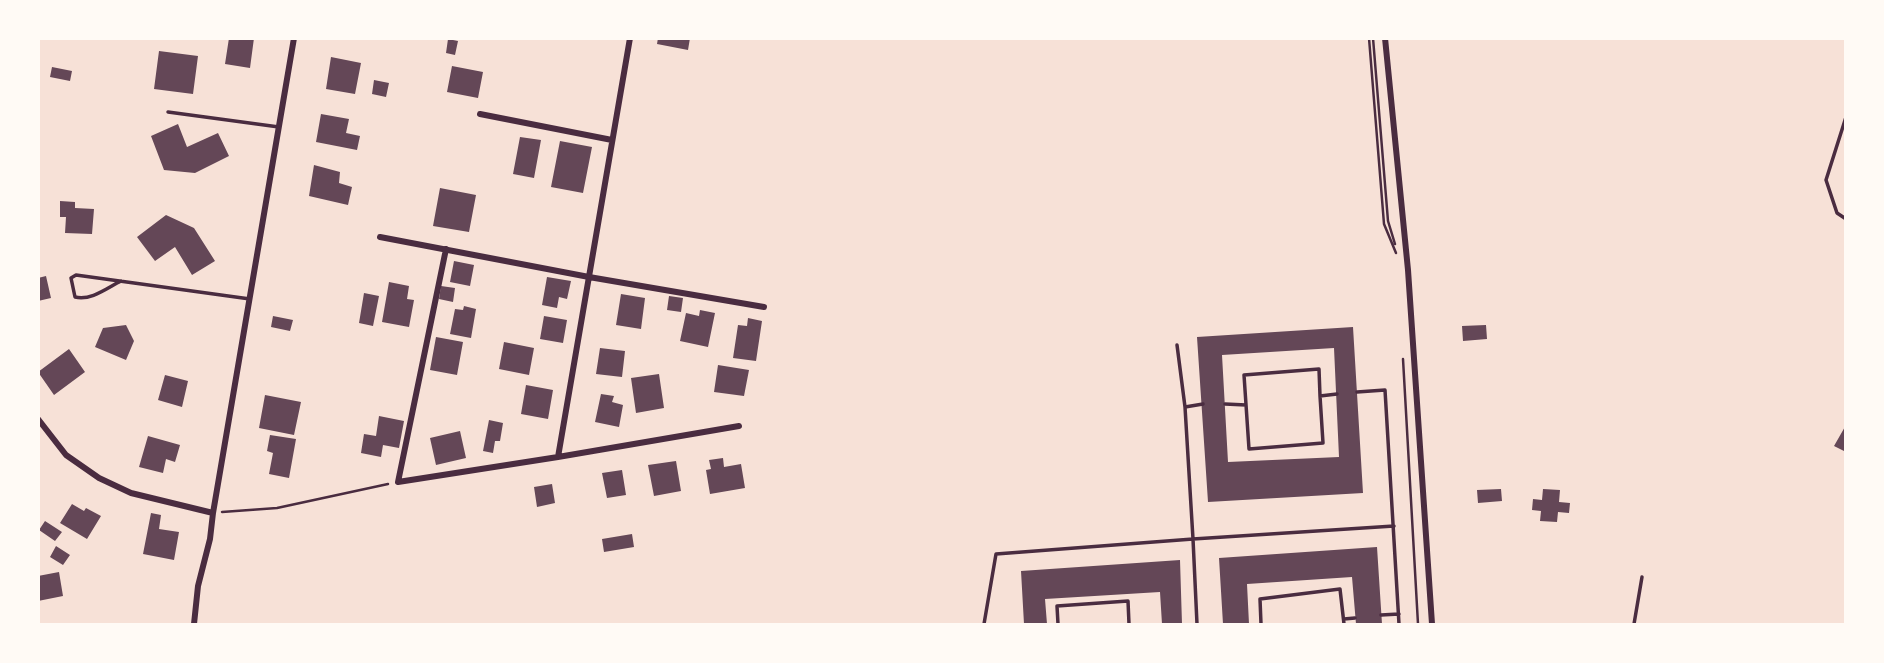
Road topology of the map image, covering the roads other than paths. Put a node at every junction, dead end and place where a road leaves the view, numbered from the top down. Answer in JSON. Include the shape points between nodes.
{"nodes":[{"id":1,"x":294,"y":38,"type":"edge"},
{"id":2,"x":630,"y":38,"type":"edge"},
{"id":3,"x":1385,"y":38,"type":"edge"},
{"id":4,"x":167,"y":112,"type":"dead end"},
{"id":5,"x":480,"y":114,"type":"dead end"},
{"id":6,"x":1846,"y":117,"type":"edge"},
{"id":7,"x":279,"y":127,"type":"junction"},
{"id":8,"x":612,"y":140,"type":"junction"},
{"id":9,"x":1846,"y":219,"type":"edge"},
{"id":10,"x":380,"y":237,"type":"dead end"},
{"id":11,"x":446,"y":249,"type":"junction"},
{"id":12,"x":589,"y":277,"type":"junction"},
{"id":13,"x":121,"y":281,"type":"junction"},
{"id":14,"x":250,"y":299,"type":"junction"},
{"id":15,"x":764,"y":307,"type":"dead end"},
{"id":16,"x":1177,"y":345,"type":"dead end"},
{"id":17,"x":1357,"y":392,"type":"dead end"},
{"id":18,"x":1337,"y":394,"type":"dead end"},
{"id":19,"x":1320,"y":396,"type":"junction"},
{"id":20,"x":1203,"y":404,"type":"dead end"},
{"id":21,"x":1225,"y":404,"type":"dead end"},
{"id":22,"x":1246,"y":405,"type":"junction"},
{"id":23,"x":1185,"y":407,"type":"junction"},
{"id":24,"x":38,"y":419,"type":"edge"},
{"id":25,"x":739,"y":426,"type":"dead end"},
{"id":26,"x":558,"y":457,"type":"junction"},
{"id":27,"x":214,"y":513,"type":"junction"},
{"id":28,"x":1394,"y":526,"type":"junction"},
{"id":29,"x":1193,"y":540,"type":"junction"},
{"id":30,"x":1642,"y":577,"type":"dead end"},
{"id":31,"x":1399,"y":614,"type":"junction"},
{"id":32,"x":1381,"y":615,"type":"dead end"},
{"id":33,"x":1356,"y":618,"type":"dead end"},
{"id":34,"x":1343,"y":619,"type":"junction"},
{"id":35,"x":194,"y":625,"type":"edge"},
{"id":36,"x":984,"y":625,"type":"edge"},
{"id":37,"x":1058,"y":625,"type":"edge"},
{"id":38,"x":1129,"y":625,"type":"edge"},
{"id":39,"x":1197,"y":625,"type":"edge"},
{"id":40,"x":1261,"y":625,"type":"edge"},
{"id":41,"x":1344,"y":625,"type":"edge"},
{"id":42,"x":1399,"y":625,"type":"edge"},
{"id":43,"x":1432,"y":625,"type":"edge"},
{"id":44,"x":1634,"y":625,"type":"edge"}],
"edges":[{"from":1,"to":7,"type":"street"},
{"from":2,"to":8,"type":"street"},
{"from":3,"to":43,"type":"street","via":[[1408,270]]},
{"from":4,"to":7,"type":"lane"},
{"from":5,"to":8,"type":"street"},
{"from":6,"to":9,"type":"lane","via":[[1826,180],[1838,213]]},
{"from":7,"to":14,"type":"street"},
{"from":8,"to":12,"type":"street"},
{"from":10,"to":11,"type":"street"},
{"from":11,"to":12,"type":"street"},
{"from":11,"to":26,"type":"street","via":[[398,482]]},
{"from":12,"to":15,"type":"street"},
{"from":12,"to":26,"type":"street"},
{"from":13,"to":13,"type":"lane","via":[[76,275],[71,278],[75,297],[80,299]]},
{"from":13,"to":14,"type":"lane"},
{"from":14,"to":27,"type":"street"},
{"from":16,"to":23,"type":"lane"},
{"from":17,"to":28,"type":"lane","via":[[1385,390]]},
{"from":18,"to":19,"type":"lane"},
{"from":19,"to":22,"type":"lane","via":[[1318,369],[1244,375]]},
{"from":19,"to":22,"type":"lane","via":[[1323,443],[1249,449]]},
{"from":20,"to":23,"type":"lane"},
{"from":21,"to":22,"type":"lane"},
{"from":23,"to":29,"type":"lane"},
{"from":24,"to":27,"type":"street","via":[[66,455],[99,478],[131,494]]},
{"from":25,"to":26,"type":"street"},
{"from":27,"to":35,"type":"street"},
{"from":28,"to":29,"type":"lane"},
{"from":28,"to":31,"type":"lane"},
{"from":29,"to":36,"type":"lane","via":[[996,554]]},
{"from":29,"to":39,"type":"lane"},
{"from":30,"to":44,"type":"lane"},
{"from":31,"to":32,"type":"lane"},
{"from":31,"to":42,"type":"lane"},
{"from":33,"to":34,"type":"lane"},
{"from":34,"to":40,"type":"lane","via":[[1340,589],[1259,599]]},
{"from":34,"to":41,"type":"lane"},
{"from":37,"to":38,"type":"lane","via":[[1057,606],[1128,601]]}]}
